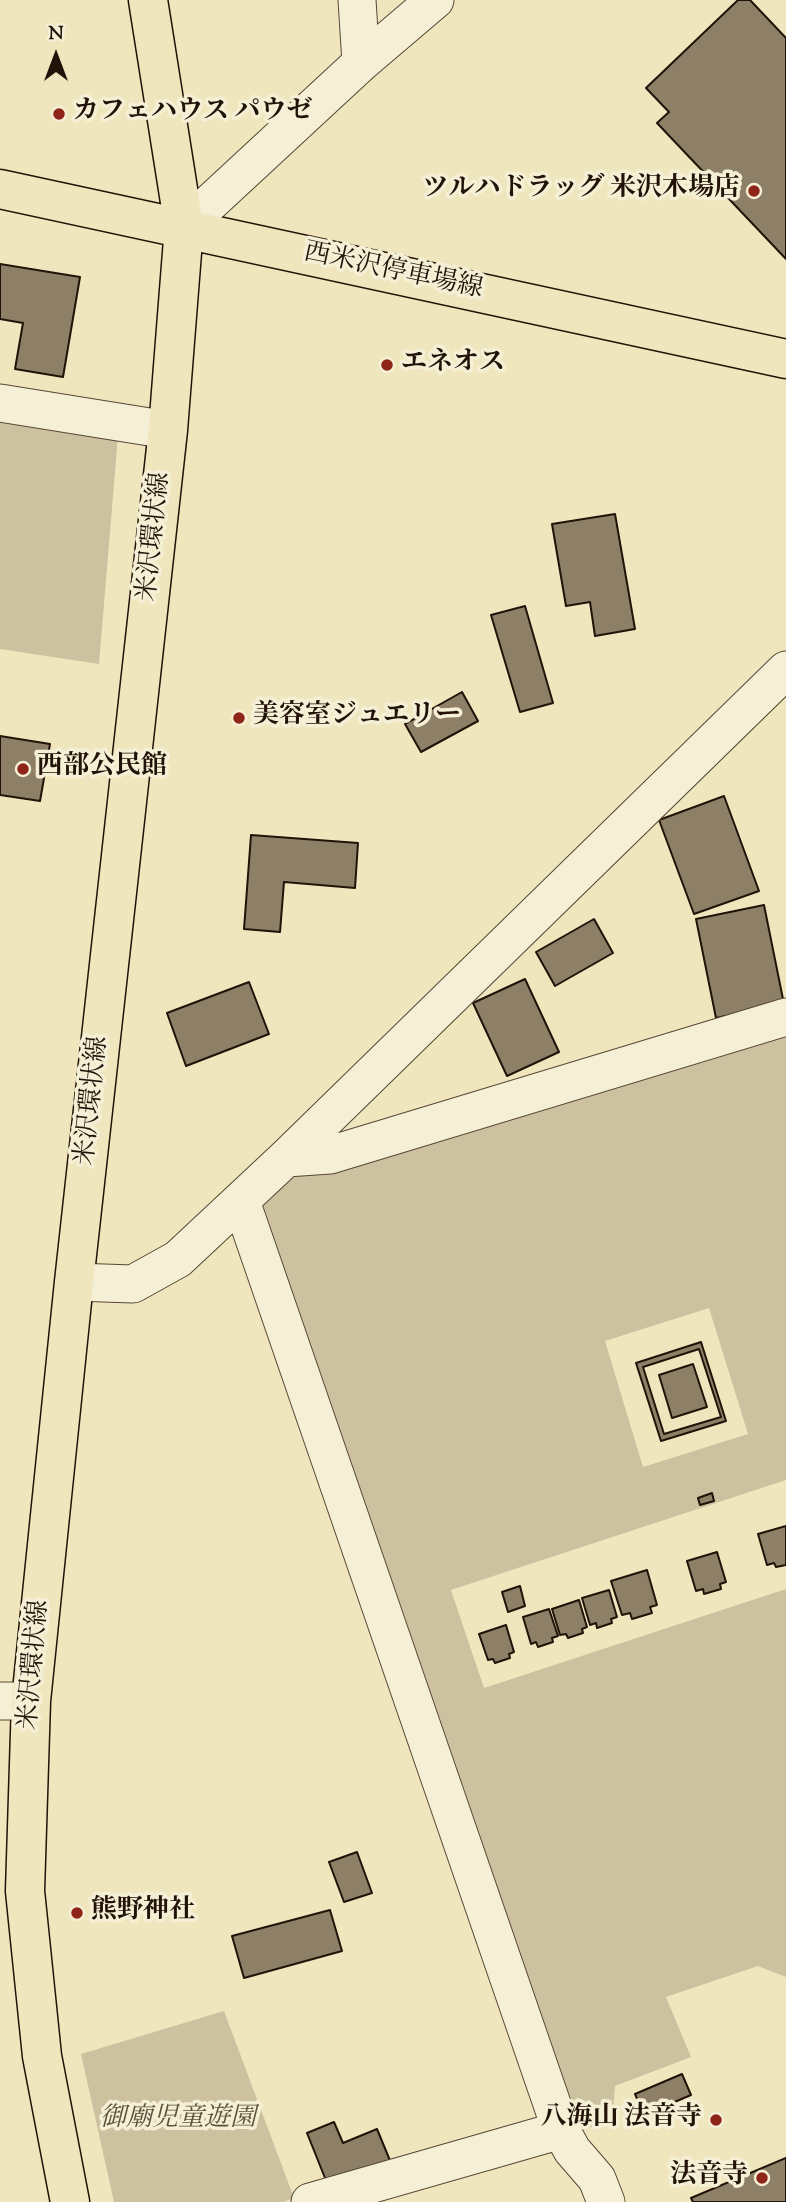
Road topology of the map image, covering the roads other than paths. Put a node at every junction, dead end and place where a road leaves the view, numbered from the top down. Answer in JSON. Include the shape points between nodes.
{"nodes":[{"id":1,"x":148,"y":0,"type":"edge"},
{"id":2,"x":357,"y":0,"type":"edge"},
{"id":3,"x":435,"y":0,"type":"edge"},
{"id":4,"x":361,"y":63,"type":"junction"},
{"id":5,"x":0,"y":189,"type":"edge"},
{"id":6,"x":184,"y":227,"type":"junction"},
{"id":7,"x":786,"y":359,"type":"edge"},
{"id":8,"x":0,"y":403,"type":"edge"},
{"id":9,"x":168,"y":430,"type":"junction"},
{"id":10,"x":786,"y":670,"type":"edge"},
{"id":11,"x":786,"y":1017,"type":"edge"},
{"id":12,"x":286,"y":1158,"type":"junction"},
{"id":13,"x":241,"y":1201,"type":"junction"},
{"id":14,"x":74,"y":1282,"type":"junction"},
{"id":15,"x":15,"y":1701,"type":"edge"},
{"id":16,"x":561,"y":2130,"type":"junction"},
{"id":17,"x":70,"y":2202,"type":"edge"},
{"id":18,"x":310,"y":2202,"type":"edge"},
{"id":19,"x":606,"y":2202,"type":"edge"}],
"edges":[{"from":1,"to":6,"type":"main road","name":"米沢環状線"},
{"from":2,"to":4,"type":"street"},
{"from":3,"to":4,"type":"street"},
{"from":4,"to":6,"type":"street"},
{"from":5,"to":6,"type":"main road","name":"西米沢停車場線"},
{"from":6,"to":7,"type":"main road","name":"西米沢停車場線"},
{"from":6,"to":9,"type":"main road","name":"米沢環状線"},
{"from":8,"to":9,"type":"street"},
{"from":9,"to":14,"type":"main road","name":"米沢環状線"},
{"from":10,"to":12,"type":"street"},
{"from":11,"to":12,"type":"street","via":[[330,1155]]},
{"from":12,"to":13,"type":"street"},
{"from":13,"to":14,"type":"street","via":[[178,1259],[132,1284]]},
{"from":13,"to":16,"type":"street"},
{"from":14,"to":15,"type":"main road","name":"米沢環状線"},
{"from":15,"to":17,"type":"main road","name":"米沢環状線","via":[[25,1891],[42,2056]]},
{"from":16,"to":18,"type":"street"},
{"from":16,"to":19,"type":"street","via":[[597,2179]]}]}
